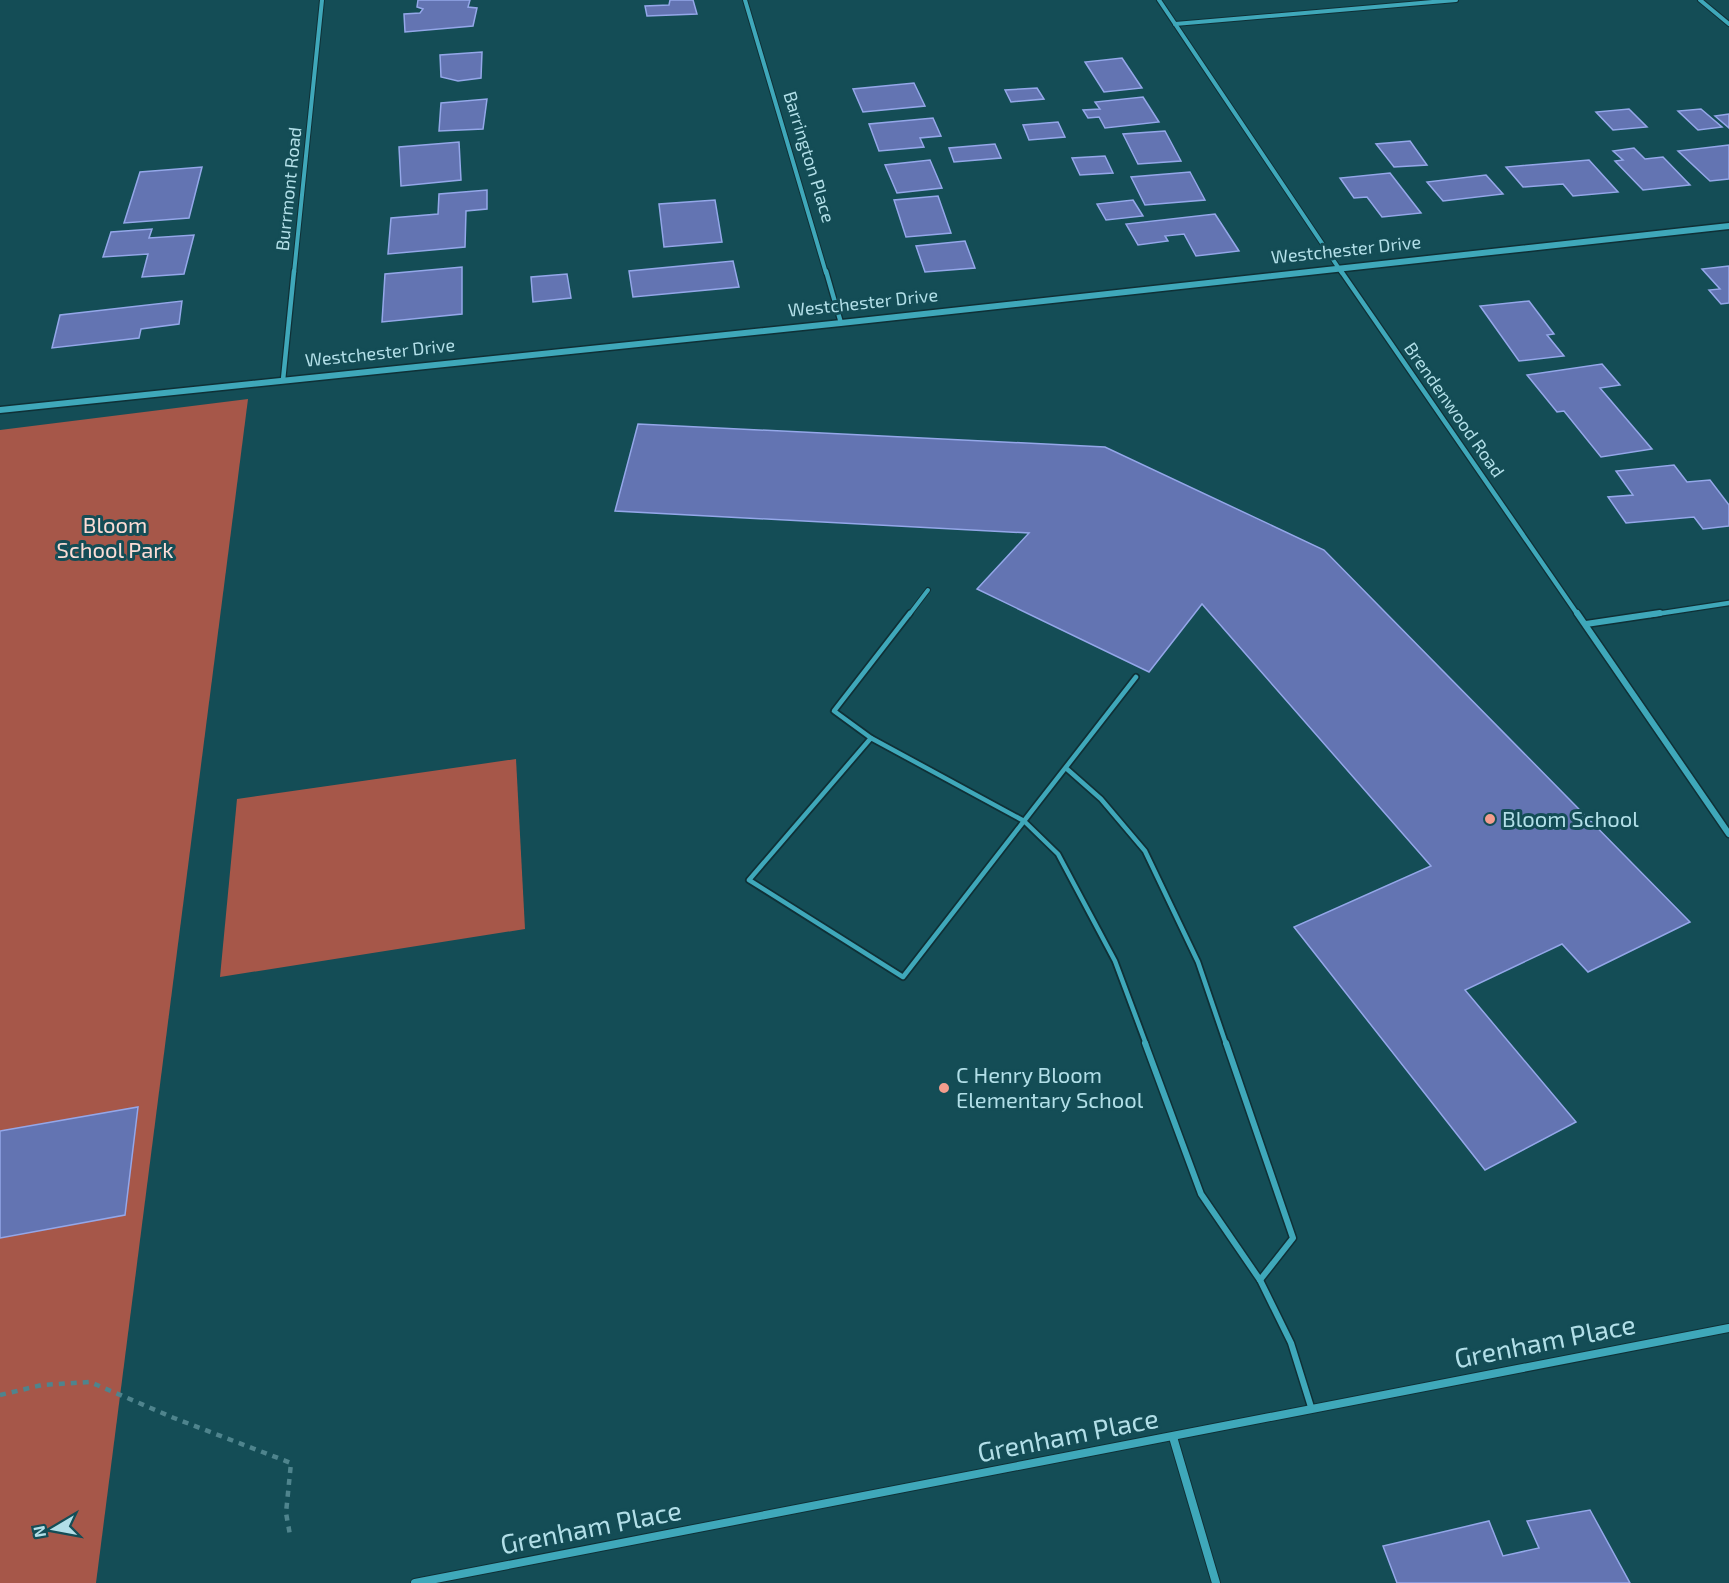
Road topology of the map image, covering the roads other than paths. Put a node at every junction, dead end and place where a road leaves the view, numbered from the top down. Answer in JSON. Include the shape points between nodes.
{"nodes":[{"id":1,"x":322,"y":0,"type":"edge"},
{"id":2,"x":745,"y":0,"type":"edge"},
{"id":3,"x":1159,"y":0,"type":"edge"},
{"id":4,"x":1456,"y":0,"type":"edge"},
{"id":5,"x":1700,"y":0,"type":"edge"},
{"id":6,"x":1175,"y":24,"type":"junction"},
{"id":7,"x":1729,"y":24,"type":"edge"},
{"id":8,"x":1729,"y":226,"type":"edge"},
{"id":9,"x":1338,"y":267,"type":"junction"},
{"id":10,"x":841,"y":323,"type":"junction"},
{"id":11,"x":283,"y":380,"type":"junction"},
{"id":12,"x":0,"y":410,"type":"edge"},
{"id":13,"x":928,"y":590,"type":"dead end"},
{"id":14,"x":1729,"y":603,"type":"edge"},
{"id":15,"x":1586,"y":624,"type":"junction"},
{"id":16,"x":1136,"y":677,"type":"dead end"},
{"id":17,"x":871,"y":738,"type":"junction"},
{"id":18,"x":1067,"y":769,"type":"junction"},
{"id":19,"x":1023,"y":820,"type":"junction"},
{"id":20,"x":1729,"y":834,"type":"edge"},
{"id":21,"x":1260,"y":1280,"type":"junction"},
{"id":22,"x":1729,"y":1328,"type":"edge"},
{"id":23,"x":1311,"y":1407,"type":"junction"},
{"id":24,"x":1173,"y":1437,"type":"junction"},
{"id":25,"x":415,"y":1583,"type":"edge"},
{"id":26,"x":1216,"y":1583,"type":"edge"}],
"edges":[{"from":1,"to":11,"type":"street","name":"Burrmont Road"},
{"from":2,"to":10,"type":"street","name":"Barrington Place"},
{"from":3,"to":6,"type":"street","name":"Brendenwood Road"},
{"from":4,"to":6,"type":"street"},
{"from":5,"to":7,"type":"street"},
{"from":6,"to":9,"type":"street","name":"Brendenwood Road"},
{"from":8,"to":9,"type":"street","name":"Westchester Drive"},
{"from":9,"to":10,"type":"street","name":"Westchester Drive"},
{"from":9,"to":15,"type":"street","name":"Brendenwood Road"},
{"from":10,"to":11,"type":"street","name":"Westchester Drive"},
{"from":11,"to":12,"type":"street","name":"Westchester Drive"},
{"from":13,"to":17,"type":"lane","via":[[834,711]]},
{"from":14,"to":15,"type":"street"},
{"from":15,"to":20,"type":"street","name":"Brendenwood Road"},
{"from":16,"to":18,"type":"lane"},
{"from":17,"to":19,"type":"lane"},
{"from":17,"to":19,"type":"lane","via":[[749,880],[903,977]]},
{"from":18,"to":19,"type":"lane"},
{"from":18,"to":21,"type":"lane","via":[[1101,799],[1145,851],[1198,962],[1293,1238]]},
{"from":19,"to":21,"type":"lane","via":[[1058,854],[1115,961],[1201,1194]]},
{"from":21,"to":23,"type":"lane","via":[[1291,1343]]},
{"from":22,"to":23,"type":"street","name":"Grenham Place"},
{"from":23,"to":24,"type":"street","name":"Grenham Place"},
{"from":24,"to":25,"type":"street","name":"Grenham Place"},
{"from":24,"to":26,"type":"street"}]}
